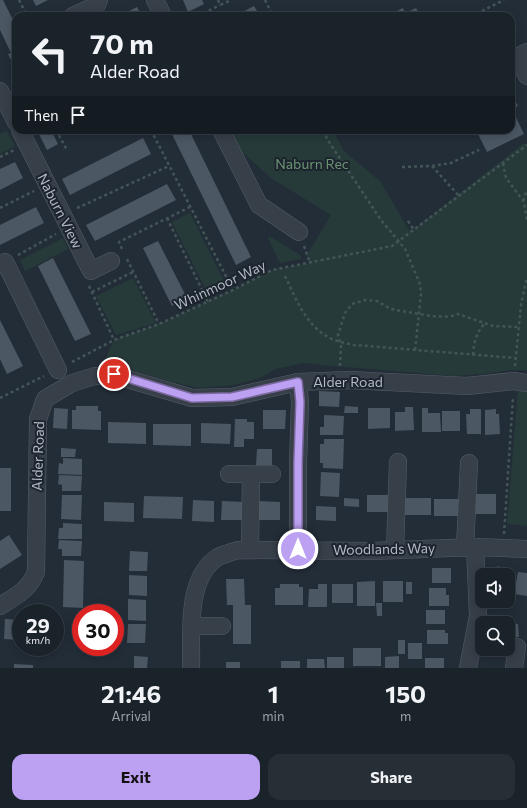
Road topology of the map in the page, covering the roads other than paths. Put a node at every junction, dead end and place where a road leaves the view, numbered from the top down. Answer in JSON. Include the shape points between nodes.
{"nodes":[{"id":1,"x":99,"y":0,"type":"edge"},
{"id":2,"x":155,"y":0,"type":"edge"},
{"id":3,"x":82,"y":12,"type":"edge"},
{"id":4,"x":161,"y":12,"type":"edge"},
{"id":5,"x":527,"y":52,"type":"edge"},
{"id":6,"x":527,"y":76,"type":"edge"},
{"id":7,"x":0,"y":91,"type":"edge"},
{"id":8,"x":12,"y":114,"type":"edge"},
{"id":9,"x":22,"y":134,"type":"edge"},
{"id":10,"x":223,"y":134,"type":"edge"},
{"id":11,"x":299,"y":232,"type":"dead end"},
{"id":12,"x":111,"y":261,"type":"dead end"},
{"id":13,"x":5,"y":262,"type":"road end"},
{"id":14,"x":58,"y":370,"type":"road end"},
{"id":15,"x":298,"y":382,"type":"junction"},
{"id":16,"x":520,"y":382,"type":"edge"},
{"id":17,"x":398,"y":462,"type":"dead end"},
{"id":18,"x":469,"y":463,"type":"dead end"},
{"id":19,"x":229,"y":474,"type":"dead end"},
{"id":20,"x":251,"y":474,"type":"junction"},
{"id":21,"x":272,"y":474,"type":"dead end"},
{"id":22,"x":470,"y":548,"type":"junction"},
{"id":23,"x":298,"y":549,"type":"junction"},
{"id":24,"x":527,"y":549,"type":"edge"},
{"id":25,"x":250,"y":550,"type":"junction"},
{"id":26,"x":395,"y":550,"type":"junction"},
{"id":27,"x":0,"y":606,"type":"edge"},
{"id":28,"x":192,"y":626,"type":"junction"},
{"id":29,"x":222,"y":626,"type":"dead end"},
{"id":30,"x":517,"y":647,"type":"dead end"},
{"id":31,"x":191,"y":668,"type":"edge"},
{"id":32,"x":468,"y":668,"type":"edge"},
{"id":33,"x":514,"y":668,"type":"edge"}],
"edges":[{"from":1,"to":3,"type":"street","via":[[97,5]]},
{"from":2,"to":4,"type":"street"},
{"from":5,"to":6,"type":"street","via":[[517,57]]},
{"from":7,"to":8,"type":"street"},
{"from":9,"to":12,"type":"street","name":"Naburn View","via":[[91,271]]},
{"from":10,"to":11,"type":"street","via":[[259,205]]},
{"from":13,"to":14,"type":"street"},
{"from":15,"to":16,"type":"street","name":"Alder Road","via":[[339,380],[467,386]]},
{"from":15,"to":23,"type":"street"},
{"from":15,"to":27,"type":"street","name":"Alder Road","via":[[232,397],[192,398],[114,374],[95,376],[72,383],[45,399],[38,419],[36,572],[25,590]]},
{"from":17,"to":26,"type":"street"},
{"from":18,"to":22,"type":"street"},
{"from":19,"to":20,"type":"street"},
{"from":20,"to":21,"type":"street"},
{"from":20,"to":25,"type":"street"},
{"from":22,"to":24,"type":"street","name":"Woodlands Way"},
{"from":22,"to":26,"type":"street","name":"Woodlands Way"},
{"from":22,"to":32,"type":"street","via":[[478,616]]},
{"from":23,"to":25,"type":"street","name":"Woodlands Way"},
{"from":23,"to":26,"type":"street","name":"Woodlands Way"},
{"from":25,"to":28,"type":"street","name":"Woodlands Way","via":[[238,550],[218,557],[209,564],[199,579],[192,606]]},
{"from":28,"to":29,"type":"street"},
{"from":28,"to":31,"type":"street","name":"Woodlands Way"},
{"from":30,"to":33,"type":"street"}]}
